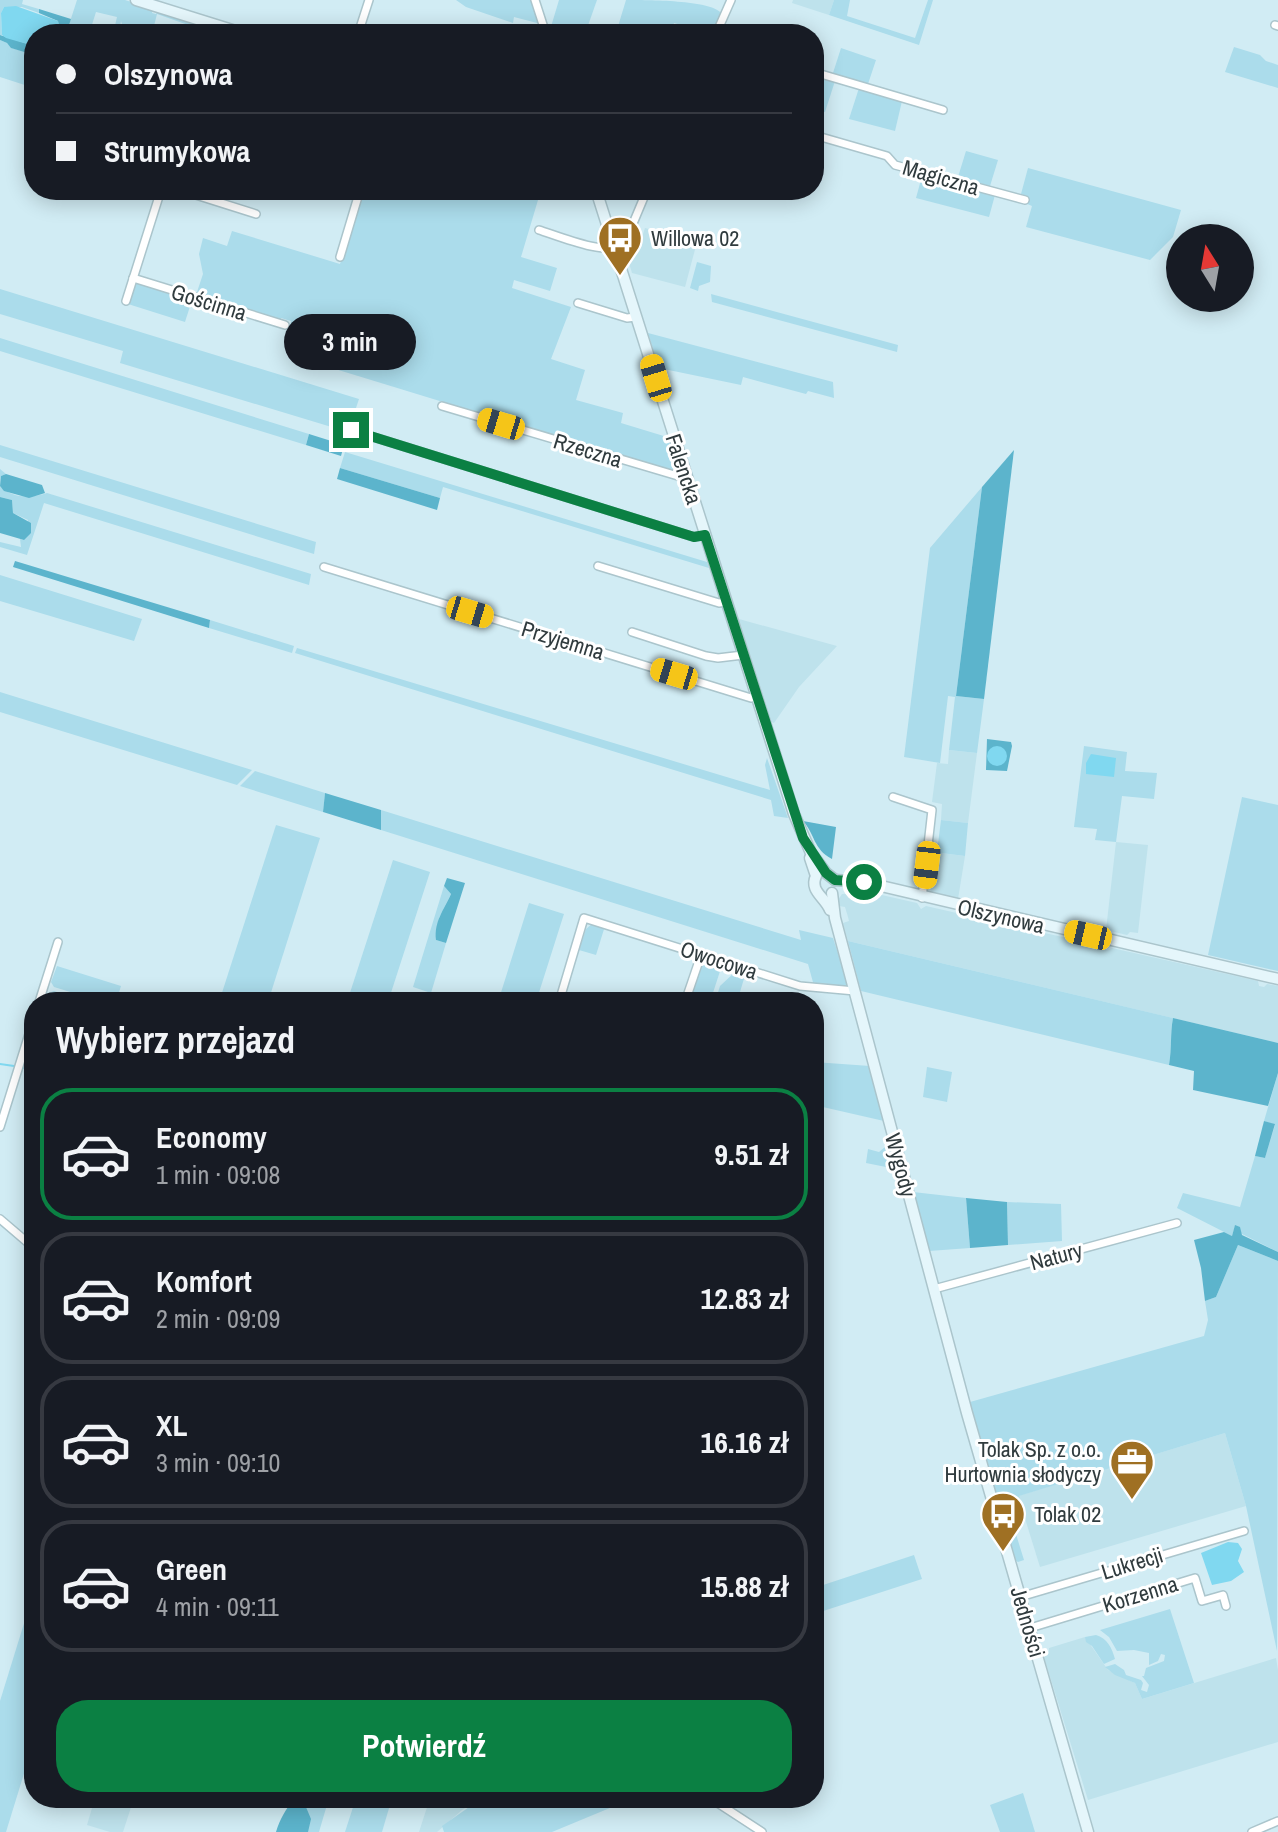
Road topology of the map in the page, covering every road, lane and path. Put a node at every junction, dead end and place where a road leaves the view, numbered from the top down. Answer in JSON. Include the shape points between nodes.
{"nodes":[{"id":1,"x":136,"y":0,"type":"edge"},
{"id":2,"x":369,"y":0,"type":"edge"},
{"id":3,"x":535,"y":0,"type":"edge"},
{"id":4,"x":731,"y":0,"type":"edge"},
{"id":5,"x":199,"y":24,"type":"edge"},
{"id":6,"x":361,"y":24,"type":"edge"},
{"id":7,"x":543,"y":24,"type":"edge"},
{"id":8,"x":720,"y":24,"type":"edge"},
{"id":9,"x":824,"y":75,"type":"edge"},
{"id":10,"x":943,"y":110,"type":"dead end"},
{"id":11,"x":824,"y":138,"type":"edge"},
{"id":12,"x":158,"y":200,"type":"edge"},
{"id":13,"x":212,"y":200,"type":"edge"},
{"id":14,"x":357,"y":200,"type":"edge"},
{"id":15,"x":599,"y":200,"type":"edge"},
{"id":16,"x":643,"y":200,"type":"edge"},
{"id":17,"x":1025,"y":200,"type":"dead end"},
{"id":18,"x":256,"y":214,"type":"dead end"},
{"id":19,"x":539,"y":230,"type":"dead end"},
{"id":20,"x":615,"y":250,"type":"junction"},
{"id":21,"x":340,"y":257,"type":"dead end"},
{"id":22,"x":133,"y":278,"type":"junction"},
{"id":23,"x":126,"y":301,"type":"dead end"},
{"id":24,"x":578,"y":303,"type":"dead end"},
{"id":25,"x":636,"y":317,"type":"junction"},
{"id":26,"x":285,"y":325,"type":"dead end"},
{"id":27,"x":442,"y":406,"type":"dead end"},
{"id":28,"x":351,"y":430,"type":"dead end"},
{"id":29,"x":688,"y":479,"type":"junction"},
{"id":30,"x":705,"y":535,"type":"junction"},
{"id":31,"x":598,"y":566,"type":"dead end"},
{"id":32,"x":324,"y":567,"type":"dead end"},
{"id":33,"x":726,"y":602,"type":"junction"},
{"id":34,"x":632,"y":632,"type":"dead end"},
{"id":35,"x":743,"y":655,"type":"junction"},
{"id":36,"x":757,"y":700,"type":"junction"},
{"id":37,"x":893,"y":797,"type":"dead end"},
{"id":38,"x":828,"y":884,"type":"junction"},
{"id":39,"x":922,"y":898,"type":"junction"},
{"id":40,"x":58,"y":942,"type":"dead end"},
{"id":41,"x":701,"y":955,"type":"junction"},
{"id":42,"x":1278,"y":979,"type":"edge"},
{"id":43,"x":855,"y":991,"type":"junction"},
{"id":44,"x":42,"y":992,"type":"edge"},
{"id":45,"x":562,"y":992,"type":"edge"},
{"id":46,"x":688,"y":992,"type":"edge"},
{"id":47,"x":24,"y":1050,"type":"edge"},
{"id":48,"x":0,"y":1127,"type":"edge"},
{"id":49,"x":0,"y":1219,"type":"edge"},
{"id":50,"x":1177,"y":1223,"type":"dead end"},
{"id":51,"x":24,"y":1239,"type":"edge"},
{"id":52,"x":934,"y":1289,"type":"junction"},
{"id":53,"x":967,"y":1413,"type":"joint"},
{"id":54,"x":1244,"y":1531,"type":"dead end"},
{"id":55,"x":1020,"y":1597,"type":"junction"},
{"id":56,"x":1226,"y":1606,"type":"dead end"},
{"id":57,"x":1030,"y":1628,"type":"junction"},
{"id":58,"x":725,"y":1808,"type":"edge"},
{"id":59,"x":1278,"y":1821,"type":"edge"},
{"id":60,"x":762,"y":1832,"type":"edge"},
{"id":61,"x":1088,"y":1832,"type":"edge"},
{"id":62,"x":1252,"y":1832,"type":"edge"}],
"edges":[{"from":1,"to":5,"type":"street"},
{"from":2,"to":6,"type":"street"},
{"from":3,"to":7,"type":"street"},
{"from":4,"to":8,"type":"street"},
{"from":9,"to":10,"type":"street"},
{"from":11,"to":17,"type":"street","name":"Magiczna","via":[[887,156],[895,165]]},
{"from":12,"to":22,"type":"street"},
{"from":13,"to":18,"type":"street"},
{"from":14,"to":21,"type":"street"},
{"from":15,"to":20,"type":"street","name":"Falencka"},
{"from":16,"to":20,"type":"street","via":[[624,245]]},
{"from":19,"to":20,"type":"street"},
{"from":20,"to":25,"type":"street","name":"Falencka"},
{"from":22,"to":23,"type":"street"},
{"from":22,"to":26,"type":"street","name":"Gościnna"},
{"from":24,"to":25,"type":"street"},
{"from":25,"to":29,"type":"street","name":"Falencka"},
{"from":27,"to":29,"type":"street","name":"Rzeczna"},
{"from":28,"to":30,"type":"street","via":[[694,537]]},
{"from":29,"to":30,"type":"street","name":"Falencka"},
{"from":30,"to":33,"type":"street","name":"Falencka"},
{"from":31,"to":33,"type":"street"},
{"from":32,"to":36,"type":"street","name":"Przyjemna"},
{"from":33,"to":35,"type":"street","name":"Falencka"},
{"from":34,"to":35,"type":"street","via":[[706,656]]},
{"from":35,"to":36,"type":"street","name":"Falencka"},
{"from":36,"to":38,"type":"street","name":"Wygody","via":[[794,814]]},
{"from":37,"to":39,"type":"street","via":[[932,810]]},
{"from":38,"to":39,"type":"street","name":"Olszynowa","via":[[866,884]]},
{"from":38,"to":43,"type":"street","name":"Wygody"},
{"from":39,"to":42,"type":"street","name":"Olszynowa"},
{"from":40,"to":44,"type":"street"},
{"from":41,"to":43,"type":"street","name":"Owocowa","via":[[800,986]]},
{"from":41,"to":45,"type":"street","name":"Owocowa","via":[[584,918]]},
{"from":41,"to":46,"type":"street"},
{"from":43,"to":52,"type":"street","name":"Wygody"},
{"from":47,"to":48,"type":"street"},
{"from":49,"to":51,"type":"street"},
{"from":50,"to":52,"type":"street","name":"Natury"},
{"from":52,"to":53,"type":"street","name":"Wygody"},
{"from":53,"to":55,"type":"street","name":"Jedności"},
{"from":54,"to":55,"type":"street","name":"Lukrecji"},
{"from":55,"to":57,"type":"street","name":"Jedności"},
{"from":56,"to":57,"type":"street","name":"Korzenna","via":[[1223,1595],[1202,1601],[1195,1578]]},
{"from":57,"to":61,"type":"street","name":"Jedności"},
{"from":58,"to":60,"type":"street"},
{"from":59,"to":62,"type":"street"}]}
